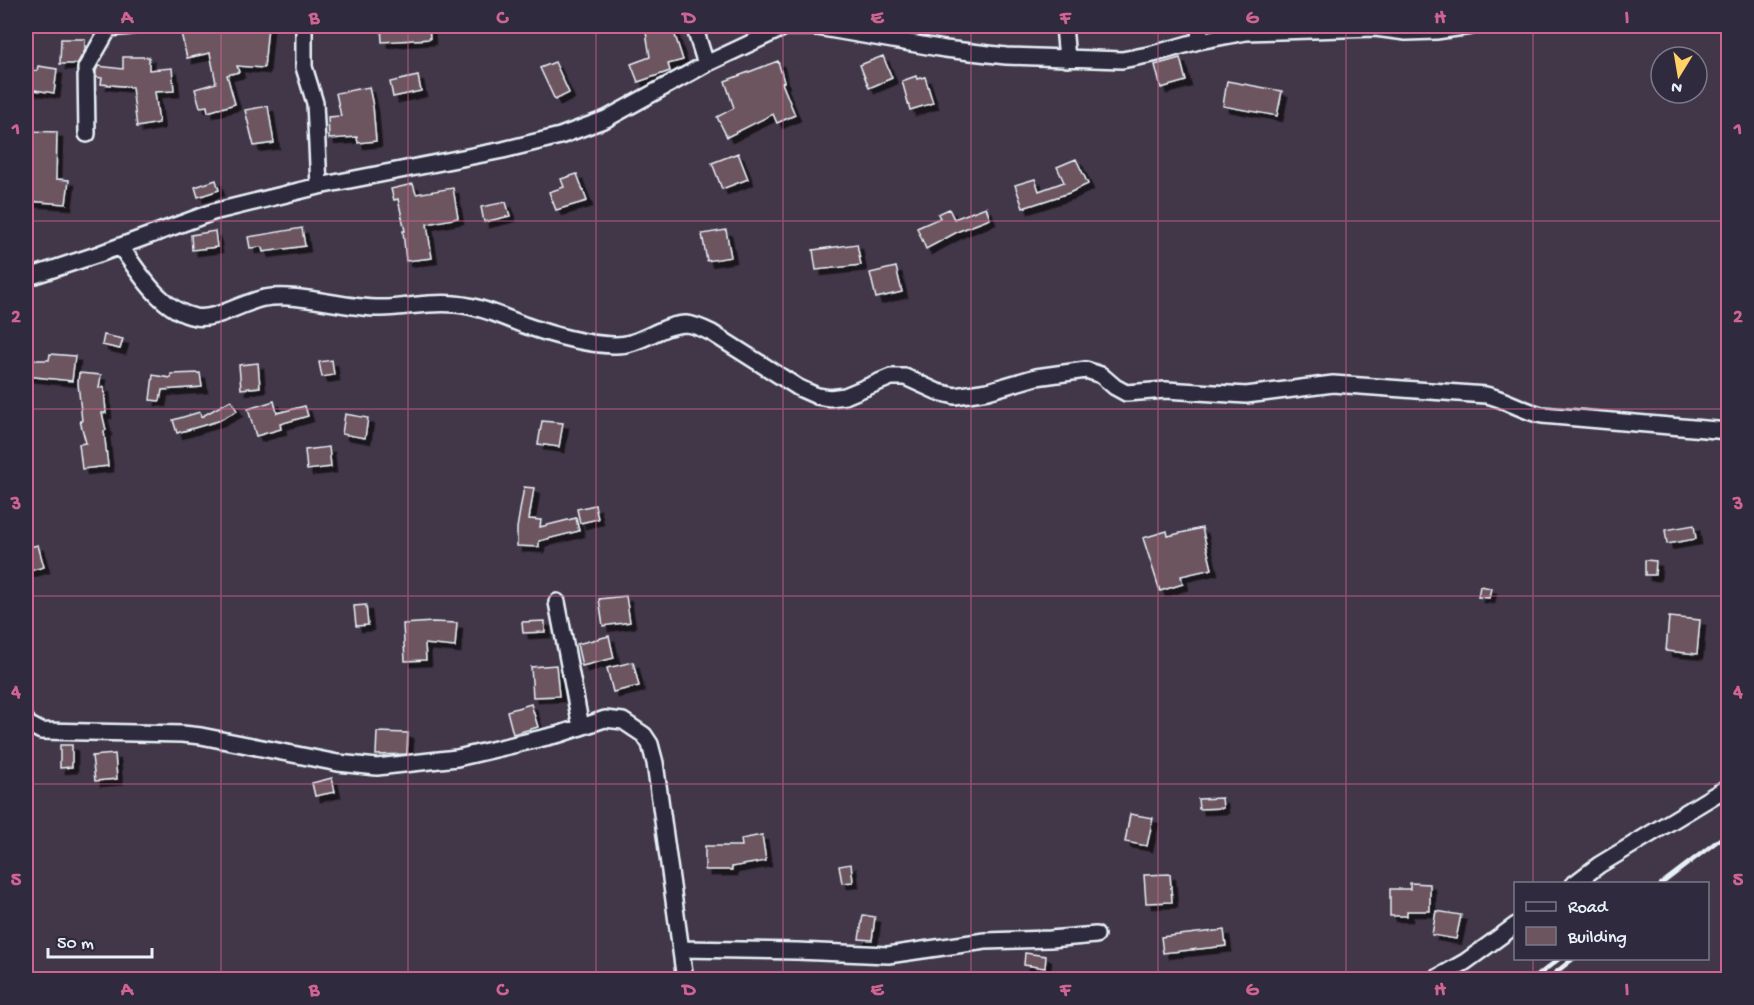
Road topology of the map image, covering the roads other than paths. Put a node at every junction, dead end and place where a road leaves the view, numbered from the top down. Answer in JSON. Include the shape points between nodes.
{"nodes":[{"id":1,"x":131,"y":26,"type":"edge"},
{"id":2,"x":304,"y":26,"type":"edge"},
{"id":3,"x":694,"y":26,"type":"edge"},
{"id":4,"x":817,"y":26,"type":"edge"},
{"id":5,"x":1064,"y":26,"type":"edge"},
{"id":6,"x":1471,"y":26,"type":"edge"},
{"id":7,"x":1199,"y":33,"type":"edge"},
{"id":8,"x":1067,"y":59,"type":"junction"},
{"id":9,"x":706,"y":64,"type":"junction"},
{"id":10,"x":87,"y":134,"type":"dead end"},
{"id":11,"x":319,"y":186,"type":"junction"},
{"id":12,"x":120,"y":246,"type":"junction"},
{"id":13,"x":26,"y":278,"type":"edge"},
{"id":14,"x":1728,"y":431,"type":"edge"},
{"id":15,"x":557,"y":602,"type":"dead end"},
{"id":16,"x":26,"y":720,"type":"edge"},
{"id":17,"x":581,"y":727,"type":"junction"},
{"id":18,"x":1728,"y":787,"type":"edge"},
{"id":19,"x":1577,"y":882,"type":"edge"},
{"id":20,"x":1514,"y":926,"type":"edge"},
{"id":21,"x":1096,"y":935,"type":"dead end"},
{"id":22,"x":681,"y":949,"type":"junction"},
{"id":23,"x":685,"y":980,"type":"edge"},
{"id":24,"x":1433,"y":980,"type":"edge"}],
"edges":[{"from":1,"to":10,"type":"street","via":[[109,28],[86,68]]},
{"from":2,"to":11,"type":"street","via":[[304,67],[315,103]]},
{"from":3,"to":9,"type":"street"},
{"from":4,"to":8,"type":"street","via":[[945,50]]},
{"from":4,"to":9,"type":"street","via":[[785,27]]},
{"from":5,"to":8,"type":"street"},
{"from":6,"to":7,"type":"street","via":[[1406,32],[1375,28]]},
{"from":7,"to":8,"type":"street","via":[[1152,54],[1122,60]]},
{"from":9,"to":11,"type":"street","via":[[606,119],[560,136]]},
{"from":11,"to":12,"type":"street","via":[[213,212]]},
{"from":12,"to":13,"type":"street"},
{"from":12,"to":14,"type":"street","via":[[164,300],[196,317],[210,317],[264,298],[284,297],[363,308],[454,304],[565,337],[615,345],[631,344],[685,324],[712,333],[800,388],[830,398],[891,377],[905,377],[955,396],[1086,370],[1101,375],[1126,393],[1166,390],[1246,395],[1333,384],[1486,396],[1542,415]]},
{"from":15,"to":17,"type":"street"},
{"from":16,"to":17,"type":"street","via":[[41,731],[182,734],[338,764],[376,767],[457,758]]},
{"from":17,"to":22,"type":"street","via":[[605,719],[623,721],[650,744]]},
{"from":18,"to":19,"type":"street"},
{"from":20,"to":24,"type":"street"},
{"from":21,"to":22,"type":"street","via":[[985,941],[888,955]]},
{"from":22,"to":23,"type":"street"}]}
